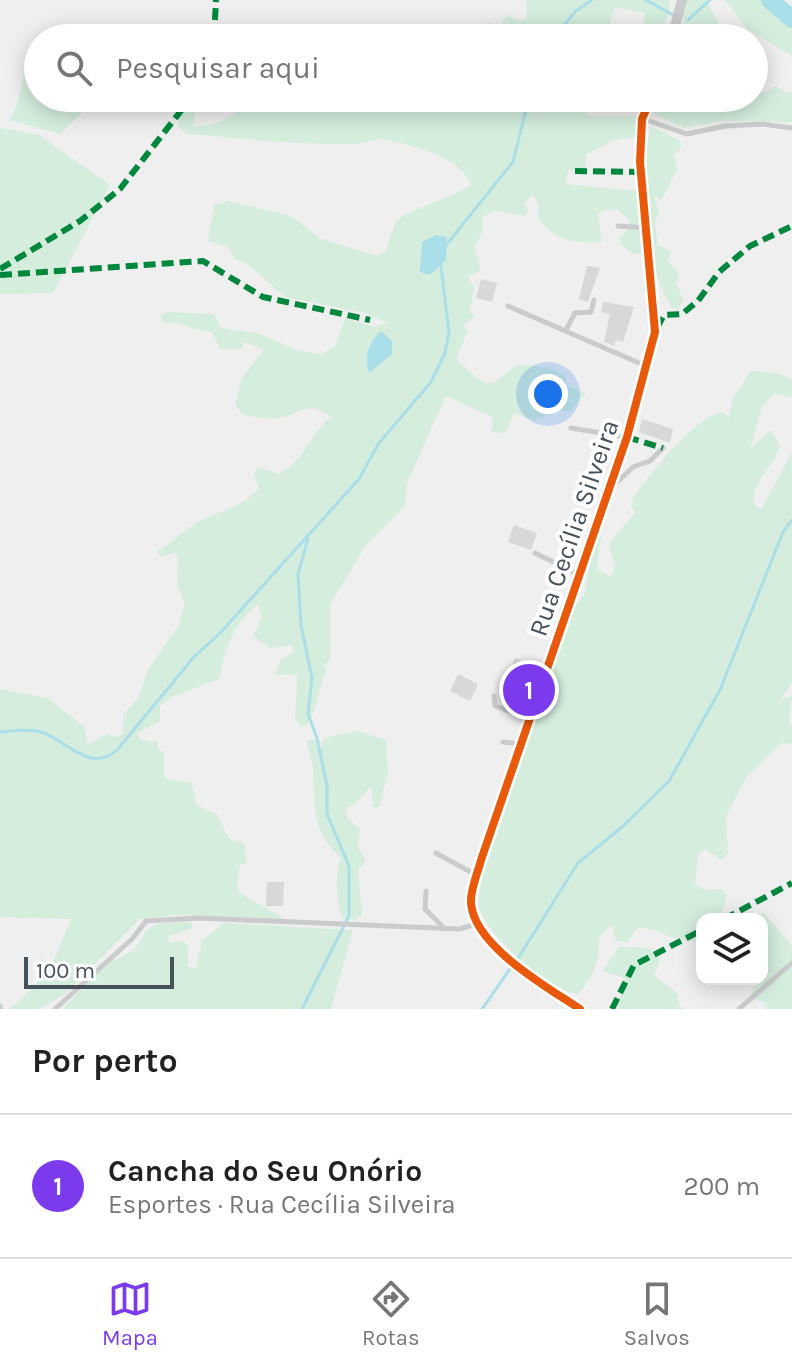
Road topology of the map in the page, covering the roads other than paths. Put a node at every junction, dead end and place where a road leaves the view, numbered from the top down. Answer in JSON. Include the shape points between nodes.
{"nodes":[{"id":1,"x":682,"y":0,"type":"edge"},
{"id":2,"x":676,"y":24,"type":"edge"},
{"id":3,"x":645,"y":112,"type":"edge"},
{"id":4,"x":642,"y":119,"type":"junction"},
{"id":5,"x":792,"y":128,"type":"edge"},
{"id":6,"x":618,"y":226,"type":"dead end"},
{"id":7,"x":646,"y":228,"type":"junction"},
{"id":8,"x":594,"y":300,"type":"dead end"},
{"id":9,"x":508,"y":306,"type":"dead end"},
{"id":10,"x":566,"y":330,"type":"junction"},
{"id":11,"x":646,"y":366,"type":"junction"},
{"id":12,"x":571,"y":428,"type":"dead end"},
{"id":13,"x":627,"y":437,"type":"junction"},
{"id":14,"x":663,"y":448,"type":"dead end"},
{"id":15,"x":608,"y":488,"type":"junction"},
{"id":16,"x":535,"y":553,"type":"dead end"},
{"id":17,"x":579,"y":575,"type":"junction"},
{"id":18,"x":494,"y":696,"type":"dead end"},
{"id":19,"x":528,"y":728,"type":"junction"},
{"id":20,"x":503,"y":742,"type":"dead end"},
{"id":21,"x":522,"y":744,"type":"junction"},
{"id":22,"x":436,"y":853,"type":"dead end"},
{"id":23,"x":477,"y":876,"type":"junction"},
{"id":24,"x":426,"y":891,"type":"dead end"},
{"id":25,"x":478,"y":923,"type":"junction"},
{"id":26,"x":445,"y":929,"type":"junction"},
{"id":27,"x":792,"y":963,"type":"edge"},
{"id":28,"x":55,"y":1009,"type":"edge"},
{"id":29,"x":580,"y":1009,"type":"edge"},
{"id":30,"x":739,"y":1009,"type":"edge"}],
"edges":[{"from":1,"to":2,"type":"street"},
{"from":3,"to":4,"type":"street","name":"Rua Cecília Silveira"},
{"from":4,"to":5,"type":"lane","via":[[687,134],[725,126]]},
{"from":4,"to":7,"type":"street","name":"Rua Cecília Silveira"},
{"from":6,"to":7,"type":"lane"},
{"from":7,"to":11,"type":"street","name":"Rua Cecília Silveira","via":[[655,332]]},
{"from":8,"to":10,"type":"lane","via":[[591,312],[575,313]]},
{"from":9,"to":10,"type":"lane"},
{"from":10,"to":11,"type":"lane"},
{"from":11,"to":13,"type":"street","name":"Rua Cecília Silveira"},
{"from":12,"to":13,"type":"lane"},
{"from":13,"to":15,"type":"street","name":"Rua Cecília Silveira"},
{"from":14,"to":15,"type":"lane"},
{"from":15,"to":17,"type":"street","name":"Rua Cecília Silveira"},
{"from":16,"to":17,"type":"lane"},
{"from":17,"to":19,"type":"street","name":"Rua Cecília Silveira"},
{"from":18,"to":19,"type":"lane","via":[[495,706],[523,716]]},
{"from":19,"to":21,"type":"street","name":"Rua Cecília Silveira"},
{"from":20,"to":21,"type":"lane"},
{"from":21,"to":23,"type":"street","name":"Rua Cecília Silveira"},
{"from":22,"to":23,"type":"lane"},
{"from":23,"to":25,"type":"street","name":"Rua Cecília Silveira","via":[[471,902]]},
{"from":24,"to":26,"type":"lane","via":[[425,909]]},
{"from":25,"to":26,"type":"lane"},
{"from":25,"to":29,"type":"street","via":[[514,965]]},
{"from":26,"to":28,"type":"lane","via":[[199,918],[146,921]]},
{"from":27,"to":30,"type":"lane"}]}
